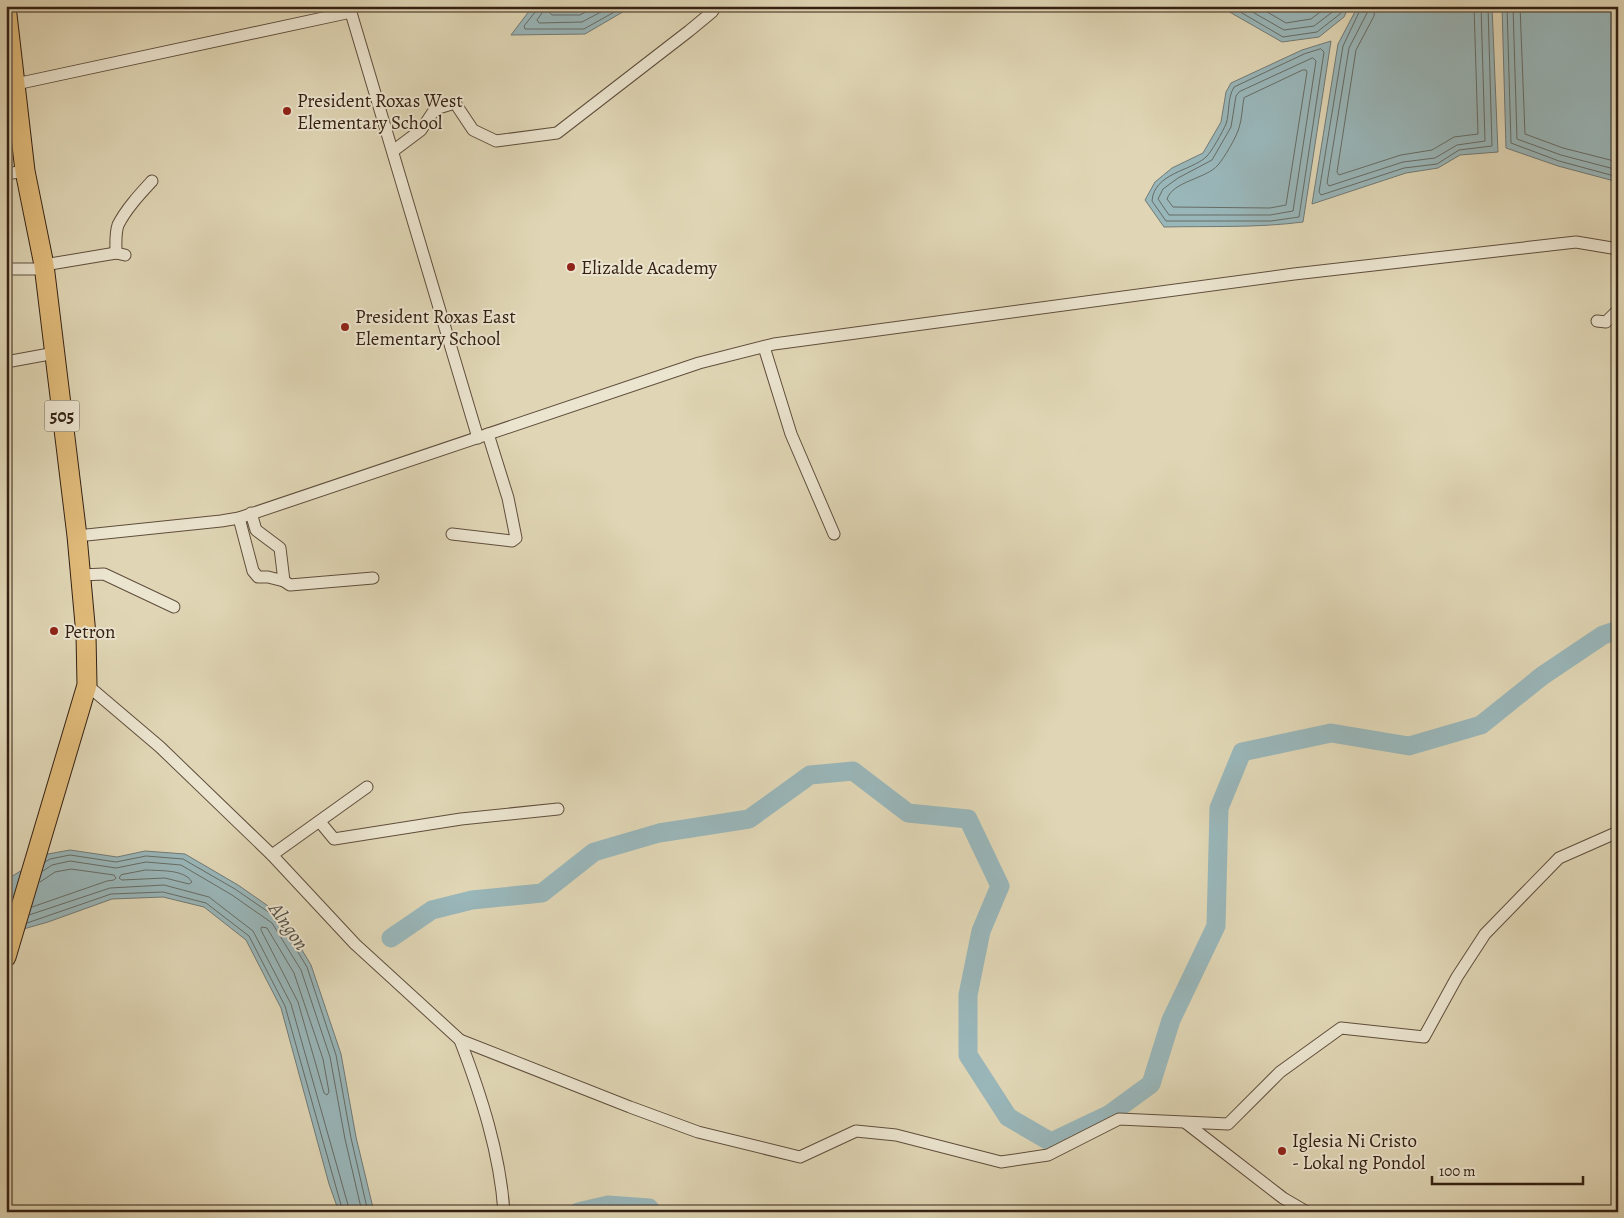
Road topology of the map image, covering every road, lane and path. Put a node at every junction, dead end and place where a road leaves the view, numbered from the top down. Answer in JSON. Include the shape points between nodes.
{"nodes":[{"id":1,"x":6,"y":6,"type":"edge"},
{"id":2,"x":716,"y":6,"type":"edge"},
{"id":3,"x":350,"y":9,"type":"edge"},
{"id":4,"x":13,"y":80,"type":"edge"},
{"id":5,"x":393,"y":151,"type":"junction"},
{"id":6,"x":25,"y":171,"type":"junction"},
{"id":7,"x":6,"y":174,"type":"edge"},
{"id":8,"x":152,"y":180,"type":"dead end"},
{"id":9,"x":1618,"y":249,"type":"edge"},
{"id":10,"x":44,"y":267,"type":"junction"},
{"id":11,"x":6,"y":269,"type":"edge"},
{"id":12,"x":1618,"y":310,"type":"edge"},
{"id":13,"x":1597,"y":321,"type":"dead end"},
{"id":14,"x":764,"y":347,"type":"junction"},
{"id":15,"x":55,"y":354,"type":"junction"},
{"id":16,"x":6,"y":362,"type":"edge"},
{"id":17,"x":483,"y":436,"type":"junction"},
{"id":18,"x":251,"y":513,"type":"junction"},
{"id":19,"x":239,"y":518,"type":"junction"},
{"id":20,"x":452,"y":534,"type":"dead end"},
{"id":21,"x":834,"y":534,"type":"dead end"},
{"id":22,"x":77,"y":536,"type":"junction"},
{"id":23,"x":81,"y":575,"type":"junction"},
{"id":24,"x":373,"y":578,"type":"dead end"},
{"id":25,"x":284,"y":580,"type":"junction"},
{"id":26,"x":174,"y":607,"type":"dead end"},
{"id":27,"x":87,"y":686,"type":"junction"},
{"id":28,"x":367,"y":787,"type":"dead end"},
{"id":29,"x":558,"y":809,"type":"dead end"},
{"id":30,"x":320,"y":822,"type":"junction"},
{"id":31,"x":1618,"y":832,"type":"edge"},
{"id":32,"x":272,"y":855,"type":"junction"},
{"id":33,"x":6,"y":956,"type":"edge"},
{"id":34,"x":460,"y":1040,"type":"junction"},
{"id":35,"x":1186,"y":1123,"type":"junction"},
{"id":36,"x":504,"y":1212,"type":"edge"},
{"id":37,"x":1306,"y":1212,"type":"edge"}],
"edges":[{"from":1,"to":4,"type":"main road","number":"505"},
{"from":2,"to":5,"type":"street","via":[[689,31],[556,132],[496,141],[473,130],[455,103],[435,109],[421,130]]},
{"from":3,"to":4,"type":"street"},
{"from":3,"to":5,"type":"street"},
{"from":4,"to":6,"type":"main road","number":"505"},
{"from":5,"to":17,"type":"street"},
{"from":6,"to":7,"type":"street"},
{"from":6,"to":10,"type":"main road","number":"505"},
{"from":8,"to":10,"type":"street","via":[[118,226],[116,238],[121,254]]},
{"from":9,"to":14,"type":"street","via":[[1576,242],[1303,272]]},
{"from":10,"to":11,"type":"street"},
{"from":10,"to":15,"type":"main road","number":"505"},
{"from":12,"to":13,"type":"street","via":[[1606,322]]},
{"from":14,"to":17,"type":"street","via":[[699,363]]},
{"from":14,"to":21,"type":"street","via":[[791,434]]},
{"from":15,"to":16,"type":"street"},
{"from":15,"to":22,"type":"main road","number":"505"},
{"from":17,"to":18,"type":"street"},
{"from":17,"to":20,"type":"street","via":[[508,498],[516,538],[512,541]]},
{"from":18,"to":19,"type":"street"},
{"from":18,"to":25,"type":"street","via":[[256,530],[280,548]]},
{"from":19,"to":22,"type":"street"},
{"from":19,"to":25,"type":"street","via":[[253,571],[258,577]]},
{"from":22,"to":23,"type":"main road","number":"505"},
{"from":23,"to":26,"type":"street","via":[[104,574]]},
{"from":23,"to":27,"type":"main road","number":"505"},
{"from":24,"to":25,"type":"street","via":[[290,586]]},
{"from":27,"to":32,"type":"street","via":[[160,747]]},
{"from":27,"to":33,"type":"main road","number":"505"},
{"from":28,"to":30,"type":"street"},
{"from":29,"to":30,"type":"street","via":[[334,840]]},
{"from":30,"to":32,"type":"street"},
{"from":31,"to":35,"type":"street","via":[[1559,858],[1485,934],[1424,1037],[1341,1028],[1280,1072],[1228,1124]]},
{"from":32,"to":34,"type":"street","via":[[355,944]]},
{"from":34,"to":35,"type":"street","via":[[698,1132],[800,1157],[856,1131],[896,1135],[1001,1162],[1048,1155],[1119,1119]]},
{"from":34,"to":36,"type":"street","via":[[479,1089],[502,1185]]},
{"from":35,"to":37,"type":"street"}]}
